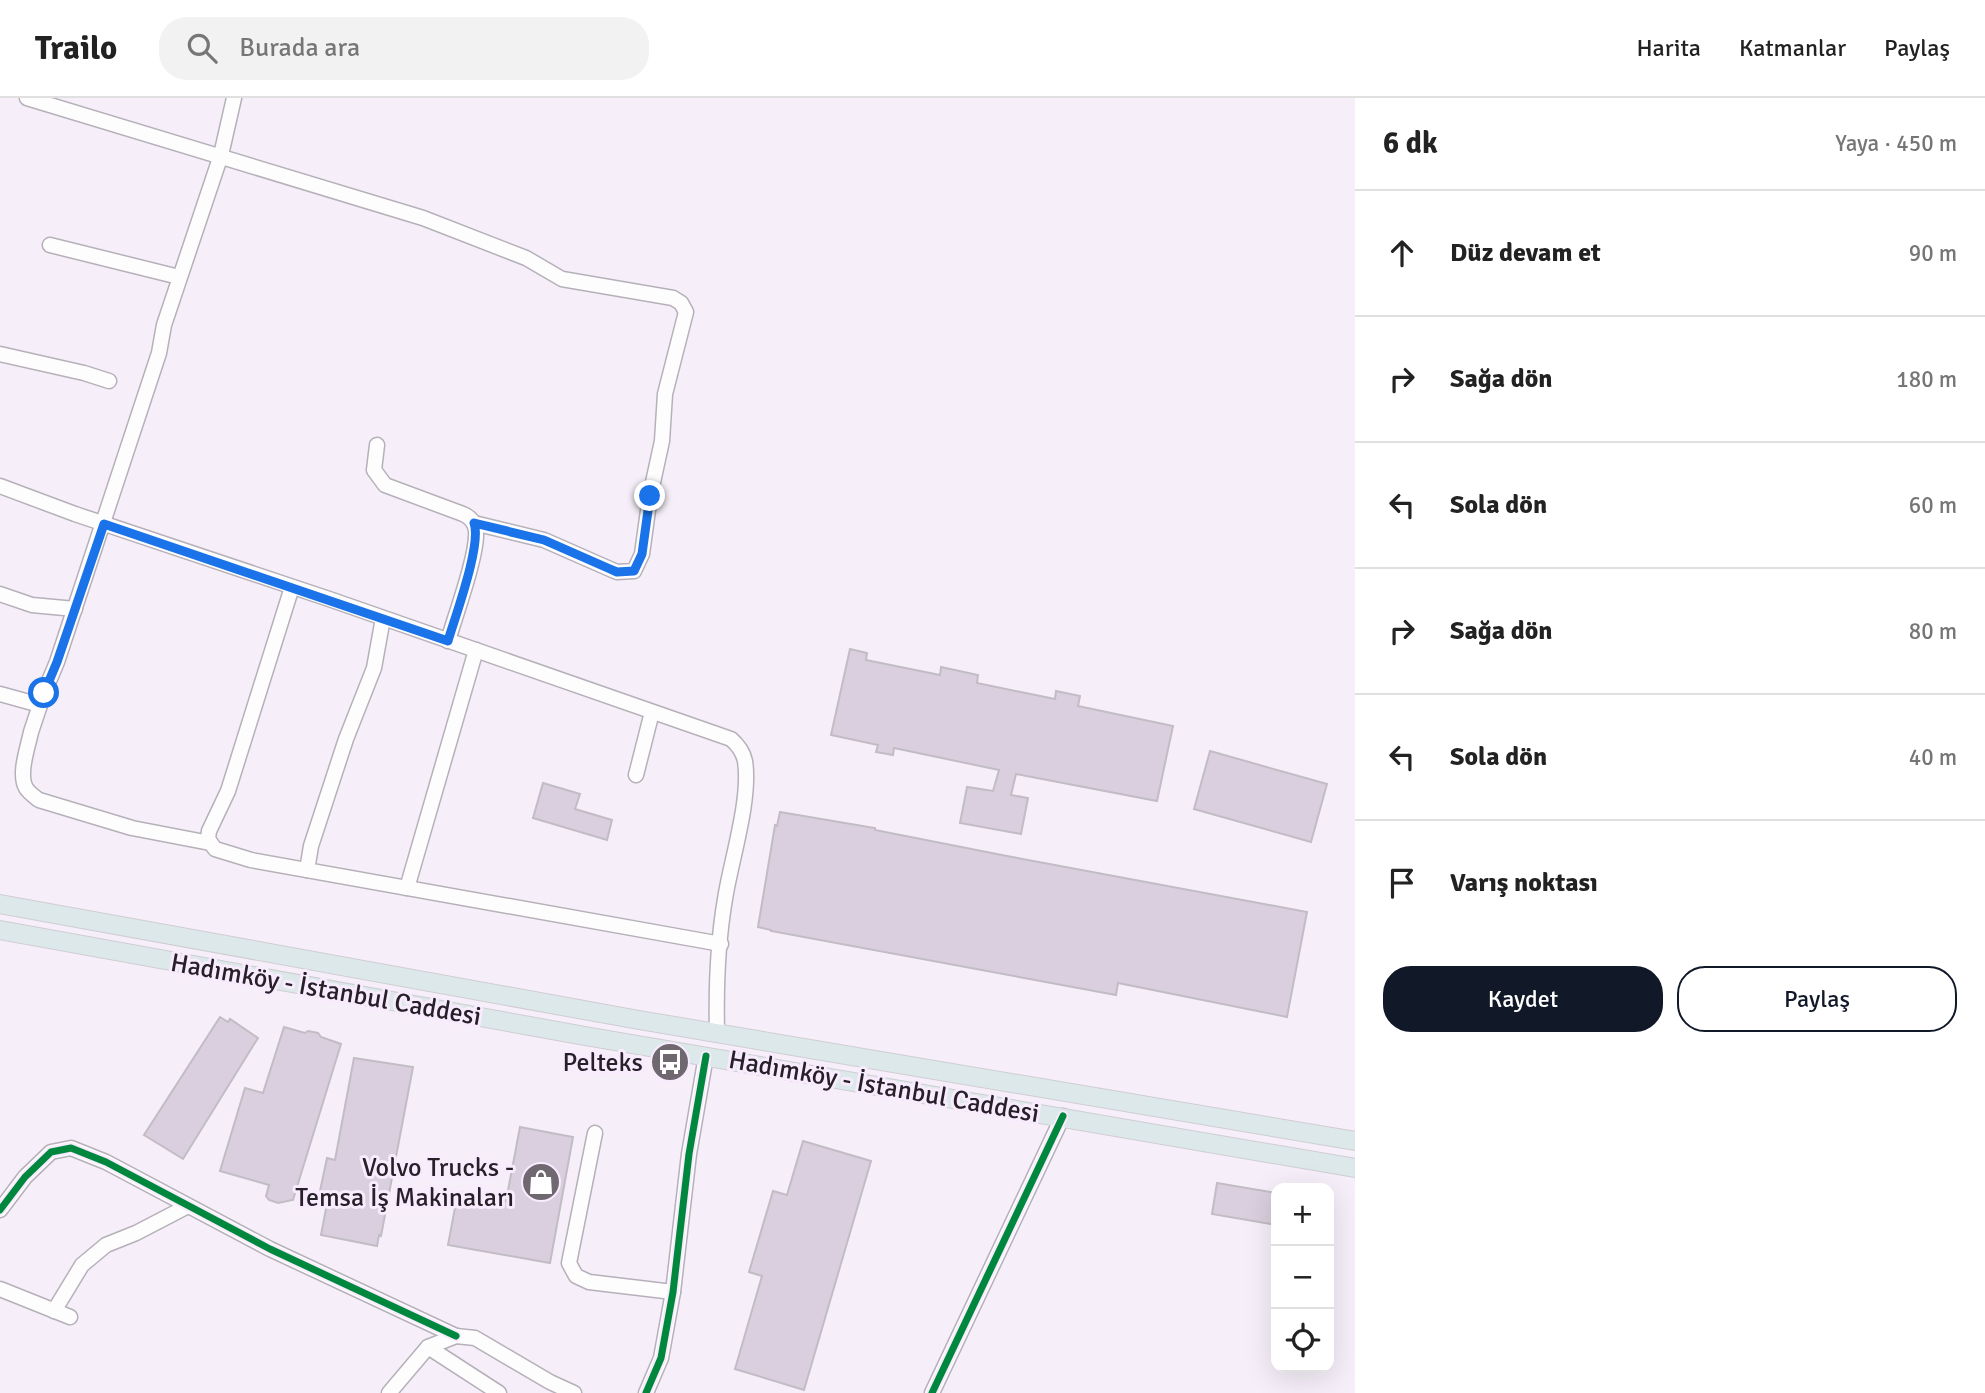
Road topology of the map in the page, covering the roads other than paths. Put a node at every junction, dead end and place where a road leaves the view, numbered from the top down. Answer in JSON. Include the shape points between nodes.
{"nodes":[{"id":1,"x":27,"y":98,"type":"edge"},
{"id":2,"x":234,"y":98,"type":"edge"},
{"id":3,"x":221,"y":156,"type":"junction"},
{"id":4,"x":50,"y":245,"type":"dead end"},
{"id":5,"x":179,"y":277,"type":"junction"},
{"id":6,"x":0,"y":354,"type":"edge"},
{"id":7,"x":109,"y":381,"type":"dead end"},
{"id":8,"x":377,"y":445,"type":"dead end"},
{"id":9,"x":0,"y":486,"type":"edge"},
{"id":10,"x":474,"y":523,"type":"junction"},
{"id":11,"x":104,"y":524,"type":"junction"},
{"id":12,"x":292,"y":587,"type":"junction"},
{"id":13,"x":0,"y":594,"type":"edge"},
{"id":14,"x":75,"y":609,"type":"junction"},
{"id":15,"x":383,"y":618,"type":"junction"},
{"id":16,"x":448,"y":641,"type":"junction"},
{"id":17,"x":476,"y":650,"type":"junction"},
{"id":18,"x":0,"y":694,"type":"edge"},
{"id":19,"x":40,"y":705,"type":"junction"},
{"id":20,"x":652,"y":712,"type":"junction"},
{"id":21,"x":636,"y":775,"type":"dead end"},
{"id":22,"x":209,"y":843,"type":"junction"},
{"id":23,"x":307,"y":870,"type":"junction"},
{"id":24,"x":407,"y":888,"type":"junction"},
{"id":25,"x":0,"y":904,"type":"edge"},
{"id":26,"x":0,"y":930,"type":"edge"},
{"id":27,"x":721,"y":944,"type":"junction"},
{"id":28,"x":717,"y":1033,"type":"junction"},
{"id":29,"x":706,"y":1056,"type":"junction"},
{"id":30,"x":1063,"y":1116,"type":"junction"},
{"id":31,"x":595,"y":1133,"type":"dead end"},
{"id":32,"x":1355,"y":1141,"type":"edge"},
{"id":33,"x":1355,"y":1168,"type":"edge"},
{"id":34,"x":188,"y":1206,"type":"junction"},
{"id":35,"x":0,"y":1210,"type":"edge"},
{"id":36,"x":0,"y":1289,"type":"edge"},
{"id":37,"x":673,"y":1292,"type":"junction"},
{"id":38,"x":54,"y":1311,"type":"junction"},
{"id":39,"x":70,"y":1317,"type":"dead end"},
{"id":40,"x":456,"y":1336,"type":"junction"},
{"id":41,"x":428,"y":1347,"type":"junction"},
{"id":42,"x":389,"y":1393,"type":"edge"},
{"id":43,"x":499,"y":1393,"type":"edge"},
{"id":44,"x":574,"y":1393,"type":"edge"},
{"id":45,"x":646,"y":1393,"type":"edge"},
{"id":46,"x":932,"y":1393,"type":"edge"}],
"edges":[{"from":1,"to":3,"type":"street"},
{"from":2,"to":3,"type":"street"},
{"from":3,"to":5,"type":"street"},
{"from":3,"to":10,"type":"street","via":[[423,218],[526,258],[562,279],[681,303],[686,312],[665,394],[644,544],[634,571],[617,572],[544,540]]},
{"from":4,"to":5,"type":"street"},
{"from":5,"to":11,"type":"street"},
{"from":6,"to":7,"type":"street"},
{"from":8,"to":10,"type":"street","via":[[374,470],[385,485],[463,514]]},
{"from":9,"to":11,"type":"street"},
{"from":10,"to":16,"type":"street","via":[[469,568]]},
{"from":11,"to":12,"type":"street"},
{"from":11,"to":14,"type":"street"},
{"from":12,"to":15,"type":"street"},
{"from":12,"to":22,"type":"street","via":[[232,778],[209,831]]},
{"from":13,"to":14,"type":"street","via":[[32,605]]},
{"from":14,"to":19,"type":"street"},
{"from":15,"to":16,"type":"street"},
{"from":15,"to":23,"type":"street","via":[[374,668],[346,739]]},
{"from":16,"to":17,"type":"street"},
{"from":17,"to":20,"type":"street"},
{"from":17,"to":24,"type":"street"},
{"from":18,"to":19,"type":"street"},
{"from":19,"to":22,"type":"street","via":[[24,767],[27,791],[39,800],[132,828]]},
{"from":20,"to":21,"type":"street"},
{"from":20,"to":27,"type":"street","via":[[731,739],[745,761],[745,792],[724,902]]},
{"from":22,"to":23,"type":"street","via":[[219,851],[251,860]]},
{"from":23,"to":24,"type":"street"},
{"from":24,"to":27,"type":"street"},
{"from":25,"to":28,"type":"main road","name":"Hadımköy - İstanbul Caddesi"},
{"from":26,"to":29,"type":"main road","name":"Hadımköy - İstanbul Caddesi"},
{"from":27,"to":28,"type":"street"},
{"from":28,"to":32,"type":"main road","name":"Hadımköy - İstanbul Caddesi"},
{"from":29,"to":30,"type":"main road","name":"Hadımköy - İstanbul Caddesi"},
{"from":29,"to":37,"type":"street"},
{"from":30,"to":33,"type":"main road","name":"Hadımköy - İstanbul Caddesi"},
{"from":30,"to":46,"type":"street"},
{"from":31,"to":37,"type":"street","via":[[569,1263],[576,1276],[589,1282]]},
{"from":34,"to":35,"type":"street","via":[[71,1148],[51,1152]]},
{"from":34,"to":38,"type":"street","via":[[106,1245],[82,1265]]},
{"from":34,"to":40,"type":"street"},
{"from":36,"to":38,"type":"street"},
{"from":37,"to":45,"type":"street","via":[[661,1358]]},
{"from":38,"to":39,"type":"street"},
{"from":40,"to":41,"type":"street"},
{"from":40,"to":44,"type":"street","via":[[475,1338]]},
{"from":41,"to":42,"type":"street"},
{"from":41,"to":43,"type":"street"}]}
